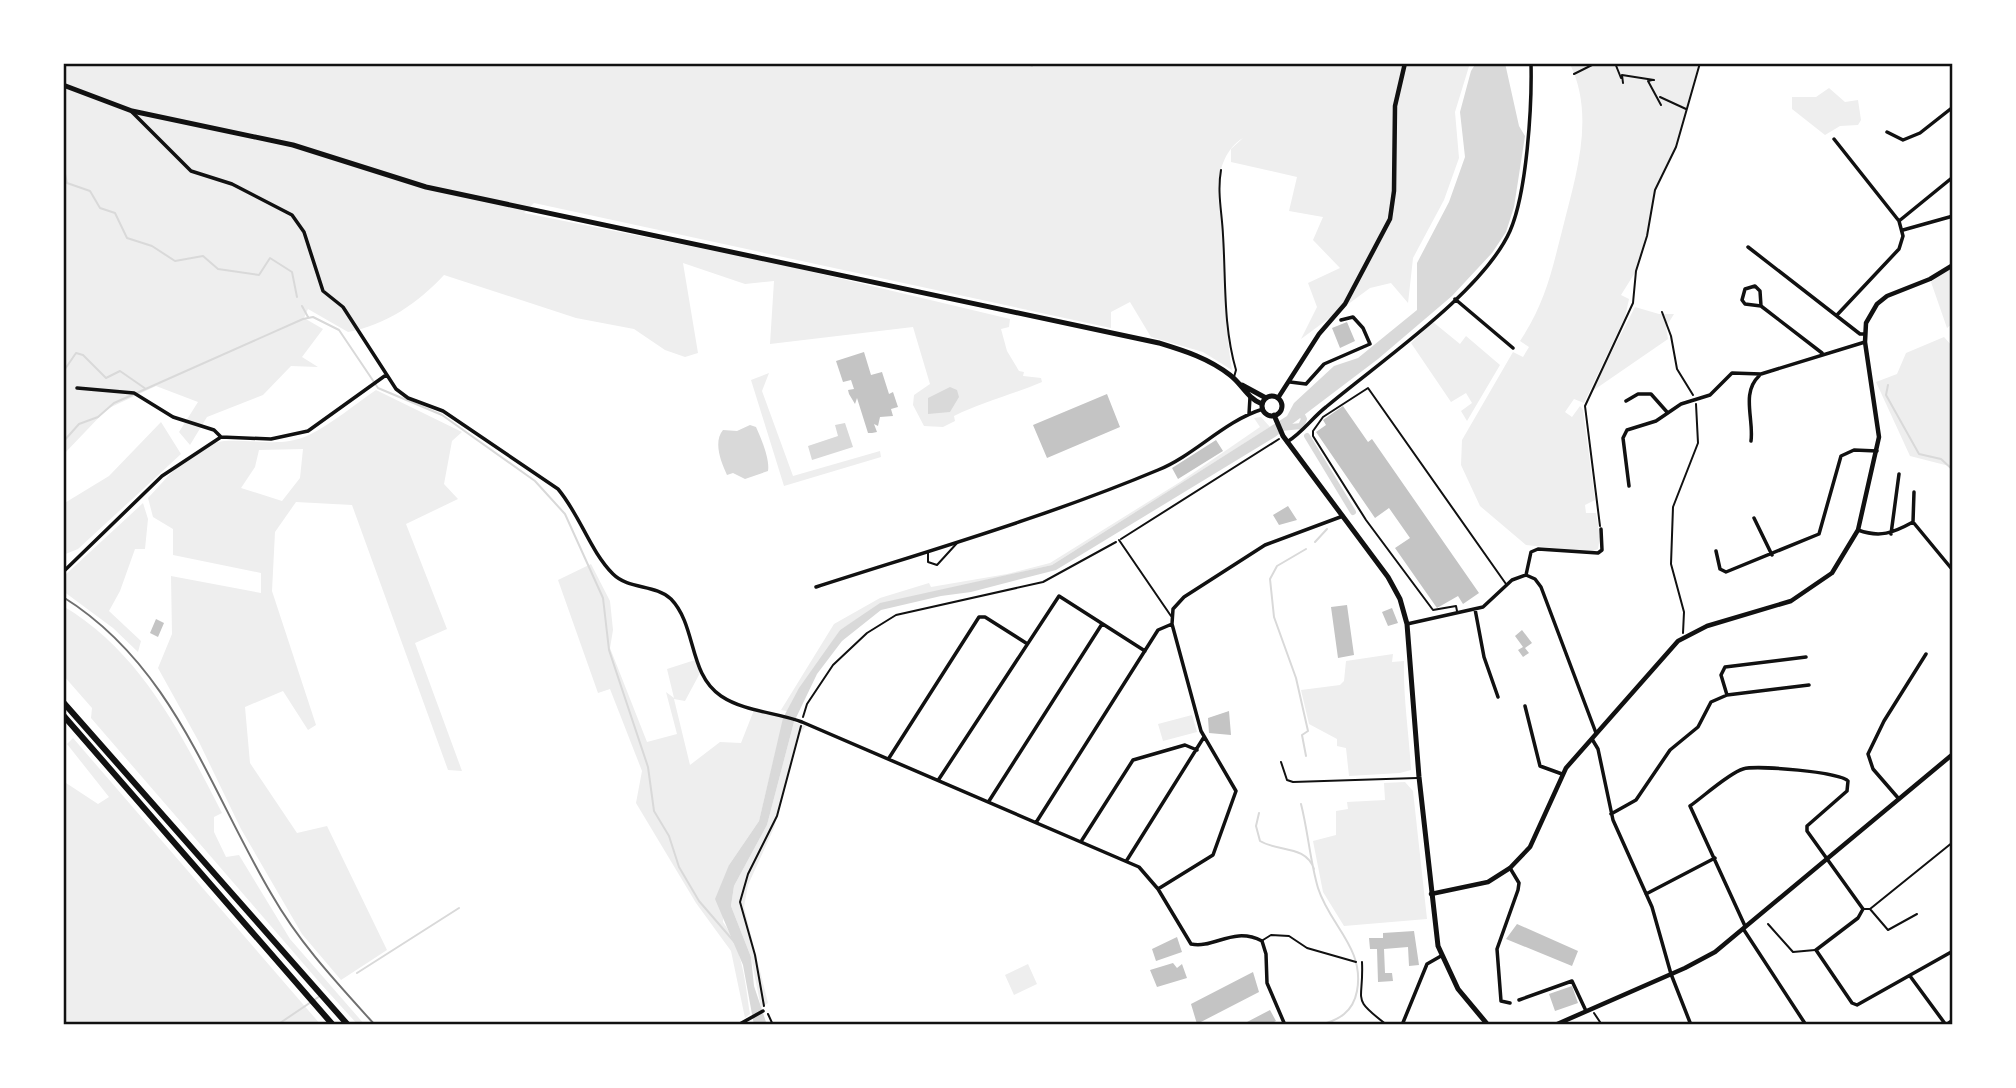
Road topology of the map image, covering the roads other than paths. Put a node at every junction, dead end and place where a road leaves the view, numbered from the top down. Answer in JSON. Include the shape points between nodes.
{"nodes":[{"id":1,"x":1405,"y":63,"type":"edge"},
{"id":2,"x":1531,"y":63,"type":"edge"},
{"id":3,"x":63,"y":85,"type":"edge"},
{"id":4,"x":1953,"y":107,"type":"edge"},
{"id":5,"x":132,"y":111,"type":"junction"},
{"id":6,"x":1887,"y":132,"type":"dead end"},
{"id":7,"x":1834,"y":139,"type":"dead end"},
{"id":8,"x":1221,"y":170,"type":"dead end"},
{"id":9,"x":1953,"y":177,"type":"edge"},
{"id":10,"x":1953,"y":216,"type":"edge"},
{"id":11,"x":1899,"y":221,"type":"junction"},
{"id":12,"x":1903,"y":230,"type":"junction"},
{"id":13,"x":1748,"y":247,"type":"dead end"},
{"id":14,"x":1953,"y":264,"type":"edge"},
{"id":15,"x":1455,"y":299,"type":"junction"},
{"id":16,"x":1761,"y":306,"type":"junction"},
{"id":17,"x":1837,"y":315,"type":"junction"},
{"id":18,"x":1341,"y":320,"type":"dead end"},
{"id":19,"x":1865,"y":334,"type":"junction"},
{"id":20,"x":1865,"y":342,"type":"junction"},
{"id":21,"x":1513,"y":348,"type":"dead end"},
{"id":22,"x":1822,"y":354,"type":"junction"},
{"id":23,"x":1760,"y":374,"type":"junction"},
{"id":24,"x":386,"y":375,"type":"junction"},
{"id":25,"x":1234,"y":377,"type":"junction"},
{"id":26,"x":1290,"y":382,"type":"junction"},
{"id":27,"x":1240,"y":383,"type":"junction"},
{"id":28,"x":77,"y":388,"type":"dead end"},
{"id":29,"x":1250,"y":397,"type":"junction"},
{"id":30,"x":1278,"y":398,"type":"junction"},
{"id":31,"x":1626,"y":401,"type":"dead end"},
{"id":32,"x":1264,"y":403,"type":"junction"},
{"id":33,"x":1667,"y":412,"type":"junction"},
{"id":34,"x":1249,"y":414,"type":"junction"},
{"id":35,"x":1275,"y":418,"type":"junction"},
{"id":36,"x":221,"y":437,"type":"junction"},
{"id":37,"x":1282,"y":439,"type":"junction"},
{"id":38,"x":1751,"y":441,"type":"dead end"},
{"id":39,"x":1877,"y":451,"type":"junction"},
{"id":40,"x":1899,"y":474,"type":"dead end"},
{"id":41,"x":1629,"y":486,"type":"dead end"},
{"id":42,"x":1914,"y":492,"type":"dead end"},
{"id":43,"x":1343,"y":516,"type":"junction"},
{"id":44,"x":1754,"y":518,"type":"dead end"},
{"id":45,"x":1913,"y":522,"type":"junction"},
{"id":46,"x":1601,"y":529,"type":"road end"},
{"id":47,"x":1858,"y":530,"type":"junction"},
{"id":48,"x":1891,"y":534,"type":"junction"},
{"id":49,"x":1119,"y":540,"type":"road end"},
{"id":50,"x":958,"y":542,"type":"junction"},
{"id":51,"x":929,"y":551,"type":"junction"},
{"id":52,"x":1716,"y":551,"type":"dead end"},
{"id":53,"x":1772,"y":555,"type":"junction"},
{"id":54,"x":1953,"y":567,"type":"edge"},
{"id":55,"x":63,"y":572,"type":"edge"},
{"id":56,"x":1526,"y":575,"type":"junction"},
{"id":57,"x":1507,"y":585,"type":"junction"},
{"id":58,"x":816,"y":587,"type":"dead end"},
{"id":59,"x":1475,"y":609,"type":"junction"},
{"id":60,"x":1457,"y":613,"type":"junction"},
{"id":61,"x":1171,"y":616,"type":"junction"},
{"id":62,"x":1102,"y":624,"type":"junction"},
{"id":63,"x":1172,"y":624,"type":"junction"},
{"id":64,"x":1406,"y":624,"type":"junction"},
{"id":65,"x":1026,"y":643,"type":"junction"},
{"id":66,"x":1145,"y":651,"type":"junction"},
{"id":67,"x":1926,"y":654,"type":"dead end"},
{"id":68,"x":1806,"y":657,"type":"dead end"},
{"id":69,"x":1809,"y":685,"type":"dead end"},
{"id":70,"x":1727,"y":695,"type":"junction"},
{"id":71,"x":1498,"y":697,"type":"dead end"},
{"id":72,"x":63,"y":702,"type":"edge"},
{"id":73,"x":1525,"y":706,"type":"dead end"},
{"id":74,"x":63,"y":715,"type":"edge"},
{"id":75,"x":1597,"y":734,"type":"junction"},
{"id":76,"x":1204,"y":737,"type":"junction"},
{"id":77,"x":1592,"y":739,"type":"junction"},
{"id":78,"x":1197,"y":750,"type":"junction"},
{"id":79,"x":1953,"y":754,"type":"edge"},
{"id":80,"x":889,"y":758,"type":"junction"},
{"id":81,"x":1281,"y":762,"type":"dead end"},
{"id":82,"x":1562,"y":774,"type":"junction"},
{"id":83,"x":1419,"y":778,"type":"junction"},
{"id":84,"x":939,"y":779,"type":"junction"},
{"id":85,"x":1899,"y":799,"type":"junction"},
{"id":86,"x":989,"y":801,"type":"junction"},
{"id":87,"x":1611,"y":814,"type":"junction"},
{"id":88,"x":1037,"y":821,"type":"junction"},
{"id":89,"x":1082,"y":840,"type":"junction"},
{"id":90,"x":1953,"y":842,"type":"edge"},
{"id":91,"x":1715,"y":858,"type":"junction"},
{"id":92,"x":1127,"y":860,"type":"junction"},
{"id":93,"x":1828,"y":860,"type":"junction"},
{"id":94,"x":1510,"y":867,"type":"junction"},
{"id":95,"x":1158,"y":889,"type":"junction"},
{"id":96,"x":1432,"y":894,"type":"junction"},
{"id":97,"x":1646,"y":894,"type":"junction"},
{"id":98,"x":1863,"y":909,"type":"junction"},
{"id":99,"x":1870,"y":909,"type":"junction"},
{"id":100,"x":1917,"y":914,"type":"dead end"},
{"id":101,"x":1768,"y":924,"type":"dead end"},
{"id":102,"x":1745,"y":929,"type":"junction"},
{"id":103,"x":1262,"y":941,"type":"junction"},
{"id":104,"x":1816,"y":950,"type":"junction"},
{"id":105,"x":1953,"y":951,"type":"edge"},
{"id":106,"x":1441,"y":956,"type":"junction"},
{"id":107,"x":1356,"y":962,"type":"dead end"},
{"id":108,"x":1362,"y":962,"type":"dead end"},
{"id":109,"x":1671,"y":974,"type":"junction"},
{"id":110,"x":1910,"y":976,"type":"junction"},
{"id":111,"x":1519,"y":1000,"type":"dead end"},
{"id":112,"x":1510,"y":1003,"type":"dead end"},
{"id":113,"x":763,"y":1011,"type":"dead end"},
{"id":114,"x":1586,"y":1012,"type":"junction"},
{"id":115,"x":1953,"y":1020,"type":"edge"},
{"id":116,"x":347,"y":1023,"type":"edge"},
{"id":117,"x":333,"y":1025,"type":"edge"},
{"id":118,"x":738,"y":1025,"type":"edge"},
{"id":119,"x":1285,"y":1025,"type":"edge"},
{"id":120,"x":1387,"y":1025,"type":"edge"},
{"id":121,"x":1402,"y":1025,"type":"edge"},
{"id":122,"x":1488,"y":1025,"type":"edge"},
{"id":123,"x":1555,"y":1025,"type":"edge"},
{"id":124,"x":1691,"y":1025,"type":"edge"},
{"id":125,"x":1805,"y":1025,"type":"edge"},
{"id":126,"x":1947,"y":1025,"type":"edge"}],
"edges":[{"from":1,"to":26,"type":"street","via":[[1395,106],[1390,219],[1345,304],[1319,334]]},
{"from":2,"to":15,"type":"street","via":[[1533,107],[1510,231],[1492,260]]},
{"from":3,"to":5,"type":"main road"},
{"from":4,"to":6,"type":"street","via":[[1912,137],[1903,140]]},
{"from":5,"to":24,"type":"street","via":[[191,171],[232,184],[292,215],[304,232],[323,291],[343,307]]},
{"from":5,"to":25,"type":"main road","via":[[293,145],[426,187],[1152,342],[1196,354]]},
{"from":7,"to":11,"type":"street"},
{"from":8,"to":25,"type":"lane","via":[[1218,190],[1225,325]]},
{"from":9,"to":11,"type":"street"},
{"from":10,"to":12,"type":"street"},
{"from":11,"to":12,"type":"street"},
{"from":12,"to":17,"type":"street","via":[[1893,257]]},
{"from":13,"to":17,"type":"street"},
{"from":14,"to":19,"type":"street","via":[[1887,296],[1871,314]]},
{"from":15,"to":21,"type":"street"},
{"from":15,"to":37,"type":"street","via":[[1325,407],[1305,430]]},
{"from":16,"to":16,"type":"street","via":[[1760,291],[1755,286],[1745,289],[1741,300]]},
{"from":16,"to":22,"type":"street"},
{"from":17,"to":19,"type":"street"},
{"from":18,"to":26,"type":"street","via":[[1353,317],[1370,344],[1324,364],[1306,384]]},
{"from":19,"to":20,"type":"street"},
{"from":20,"to":22,"type":"street"},
{"from":20,"to":39,"type":"street","via":[[1879,424]]},
{"from":22,"to":23,"type":"street"},
{"from":23,"to":33,"type":"street","via":[[1732,373],[1717,390]]},
{"from":23,"to":38,"type":"street","via":[[1749,398]]},
{"from":24,"to":36,"type":"street","via":[[308,431],[271,439]]},
{"from":24,"to":80,"type":"street","via":[[408,398],[443,411],[558,489],[613,574],[657,591],[677,607],[711,688],[732,702],[801,720]]},
{"from":25,"to":27,"type":"main road"},
{"from":26,"to":30,"type":"street"},
{"from":27,"to":29,"type":"main road"},
{"from":27,"to":32,"type":"main road"},
{"from":28,"to":36,"type":"street","via":[[134,393],[173,417],[214,430]]},
{"from":29,"to":32,"type":"main road"},
{"from":29,"to":34,"type":"street"},
{"from":30,"to":32,"type":"main road"},
{"from":30,"to":35,"type":"main road","via":[[1282,406]]},
{"from":31,"to":33,"type":"street","via":[[1638,394],[1651,394]]},
{"from":32,"to":34,"type":"street"},
{"from":32,"to":35,"type":"main road","via":[[1266,414]]},
{"from":33,"to":41,"type":"street","via":[[1627,430],[1623,438]]},
{"from":34,"to":50,"type":"street","via":[[1164,468],[1067,508]]},
{"from":35,"to":37,"type":"main road"},
{"from":36,"to":55,"type":"street","via":[[162,476]]},
{"from":37,"to":43,"type":"main road"},
{"from":39,"to":47,"type":"street"},
{"from":39,"to":53,"type":"street","via":[[1854,450],[1841,456],[1823,525],[1814,539]]},
{"from":40,"to":48,"type":"street"},
{"from":42,"to":45,"type":"street"},
{"from":43,"to":61,"type":"street","via":[[1265,545],[1184,597]]},
{"from":43,"to":64,"type":"main road","via":[[1388,577]]},
{"from":44,"to":53,"type":"street"},
{"from":45,"to":48,"type":"street"},
{"from":45,"to":54,"type":"street"},
{"from":46,"to":56,"type":"street","via":[[1602,550],[1598,553],[1538,549],[1531,552]]},
{"from":47,"to":48,"type":"street"},
{"from":47,"to":75,"type":"street","via":[[1832,573],[1803,596],[1683,637]]},
{"from":49,"to":61,"type":"lane"},
{"from":50,"to":51,"type":"street"},
{"from":50,"to":51,"type":"lane","via":[[937,565],[928,562]]},
{"from":51,"to":58,"type":"street"},
{"from":52,"to":53,"type":"street","via":[[1720,569],[1727,572]]},
{"from":56,"to":57,"type":"street"},
{"from":56,"to":75,"type":"street","via":[[1541,587]]},
{"from":57,"to":59,"type":"street"},
{"from":57,"to":60,"type":"lane","via":[[1368,388],[1323,417],[1313,436],[1415,589],[1433,610],[1456,606]]},
{"from":59,"to":60,"type":"street"},
{"from":59,"to":71,"type":"street"},
{"from":60,"to":64,"type":"street"},
{"from":61,"to":63,"type":"street"},
{"from":62,"to":65,"type":"street","via":[[1059,596]]},
{"from":62,"to":66,"type":"street"},
{"from":62,"to":86,"type":"street"},
{"from":63,"to":66,"type":"street","via":[[1158,630]]},
{"from":63,"to":76,"type":"street"},
{"from":64,"to":83,"type":"main road"},
{"from":65,"to":80,"type":"street","via":[[979,617]]},
{"from":65,"to":84,"type":"street"},
{"from":66,"to":88,"type":"street"},
{"from":67,"to":85,"type":"street","via":[[1868,754],[1873,769]]},
{"from":68,"to":70,"type":"street","via":[[1725,667],[1721,675]]},
{"from":69,"to":70,"type":"street"},
{"from":70,"to":87,"type":"street","via":[[1711,702],[1693,733],[1670,750],[1636,800]]},
{"from":72,"to":116,"type":"highway"},
{"from":73,"to":82,"type":"street","via":[[1540,766]]},
{"from":74,"to":117,"type":"highway"},
{"from":75,"to":77,"type":"street"},
{"from":76,"to":78,"type":"street"},
{"from":76,"to":95,"type":"street","via":[[1234,786],[1235,796],[1213,855]]},
{"from":77,"to":82,"type":"street"},
{"from":77,"to":87,"type":"street"},
{"from":78,"to":89,"type":"street","via":[[1185,745],[1133,760]]},
{"from":78,"to":92,"type":"street"},
{"from":79,"to":85,"type":"street"},
{"from":80,"to":84,"type":"street"},
{"from":81,"to":83,"type":"lane","via":[[1287,780],[1293,782]]},
{"from":82,"to":94,"type":"street","via":[[1530,848]]},
{"from":83,"to":96,"type":"main road"},
{"from":84,"to":86,"type":"street"},
{"from":85,"to":93,"type":"street"},
{"from":86,"to":88,"type":"street"},
{"from":87,"to":97,"type":"street"},
{"from":88,"to":89,"type":"street"},
{"from":89,"to":92,"type":"street"},
{"from":90,"to":99,"type":"lane"},
{"from":91,"to":93,"type":"street","via":[[1690,806],[1741,769],[1769,768],[1846,777],[1847,791],[1807,826]]},
{"from":91,"to":97,"type":"street"},
{"from":91,"to":102,"type":"street"},
{"from":92,"to":95,"type":"street","via":[[1139,866]]},
{"from":93,"to":98,"type":"street"},
{"from":93,"to":102,"type":"street"},
{"from":94,"to":96,"type":"street","via":[[1488,882]]},
{"from":94,"to":112,"type":"street","via":[[1518,890],[1495,959],[1501,1000]]},
{"from":95,"to":103,"type":"street","via":[[1191,944],[1235,935]]},
{"from":96,"to":106,"type":"main road"},
{"from":97,"to":109,"type":"street"},
{"from":98,"to":99,"type":"lane"},
{"from":98,"to":104,"type":"street"},
{"from":99,"to":100,"type":"lane","via":[[1888,930]]},
{"from":101,"to":104,"type":"lane","via":[[1793,952]]},
{"from":102,"to":109,"type":"street","via":[[1700,961]]},
{"from":102,"to":125,"type":"street"},
{"from":103,"to":107,"type":"lane","via":[[1271,935],[1289,936],[1307,948]]},
{"from":103,"to":119,"type":"street","via":[[1270,994]]},
{"from":104,"to":110,"type":"street","via":[[1857,1005]]},
{"from":105,"to":110,"type":"street"},
{"from":106,"to":121,"type":"street","via":[[1427,964]]},
{"from":106,"to":122,"type":"main road","via":[[1458,989]]},
{"from":108,"to":120,"type":"lane","via":[[1360,1000]]},
{"from":109,"to":114,"type":"street"},
{"from":109,"to":124,"type":"street"},
{"from":110,"to":126,"type":"street"},
{"from":111,"to":114,"type":"street","via":[[1572,981]]},
{"from":113,"to":118,"type":"street"},
{"from":114,"to":123,"type":"street"},
{"from":115,"to":126,"type":"street"}]}
